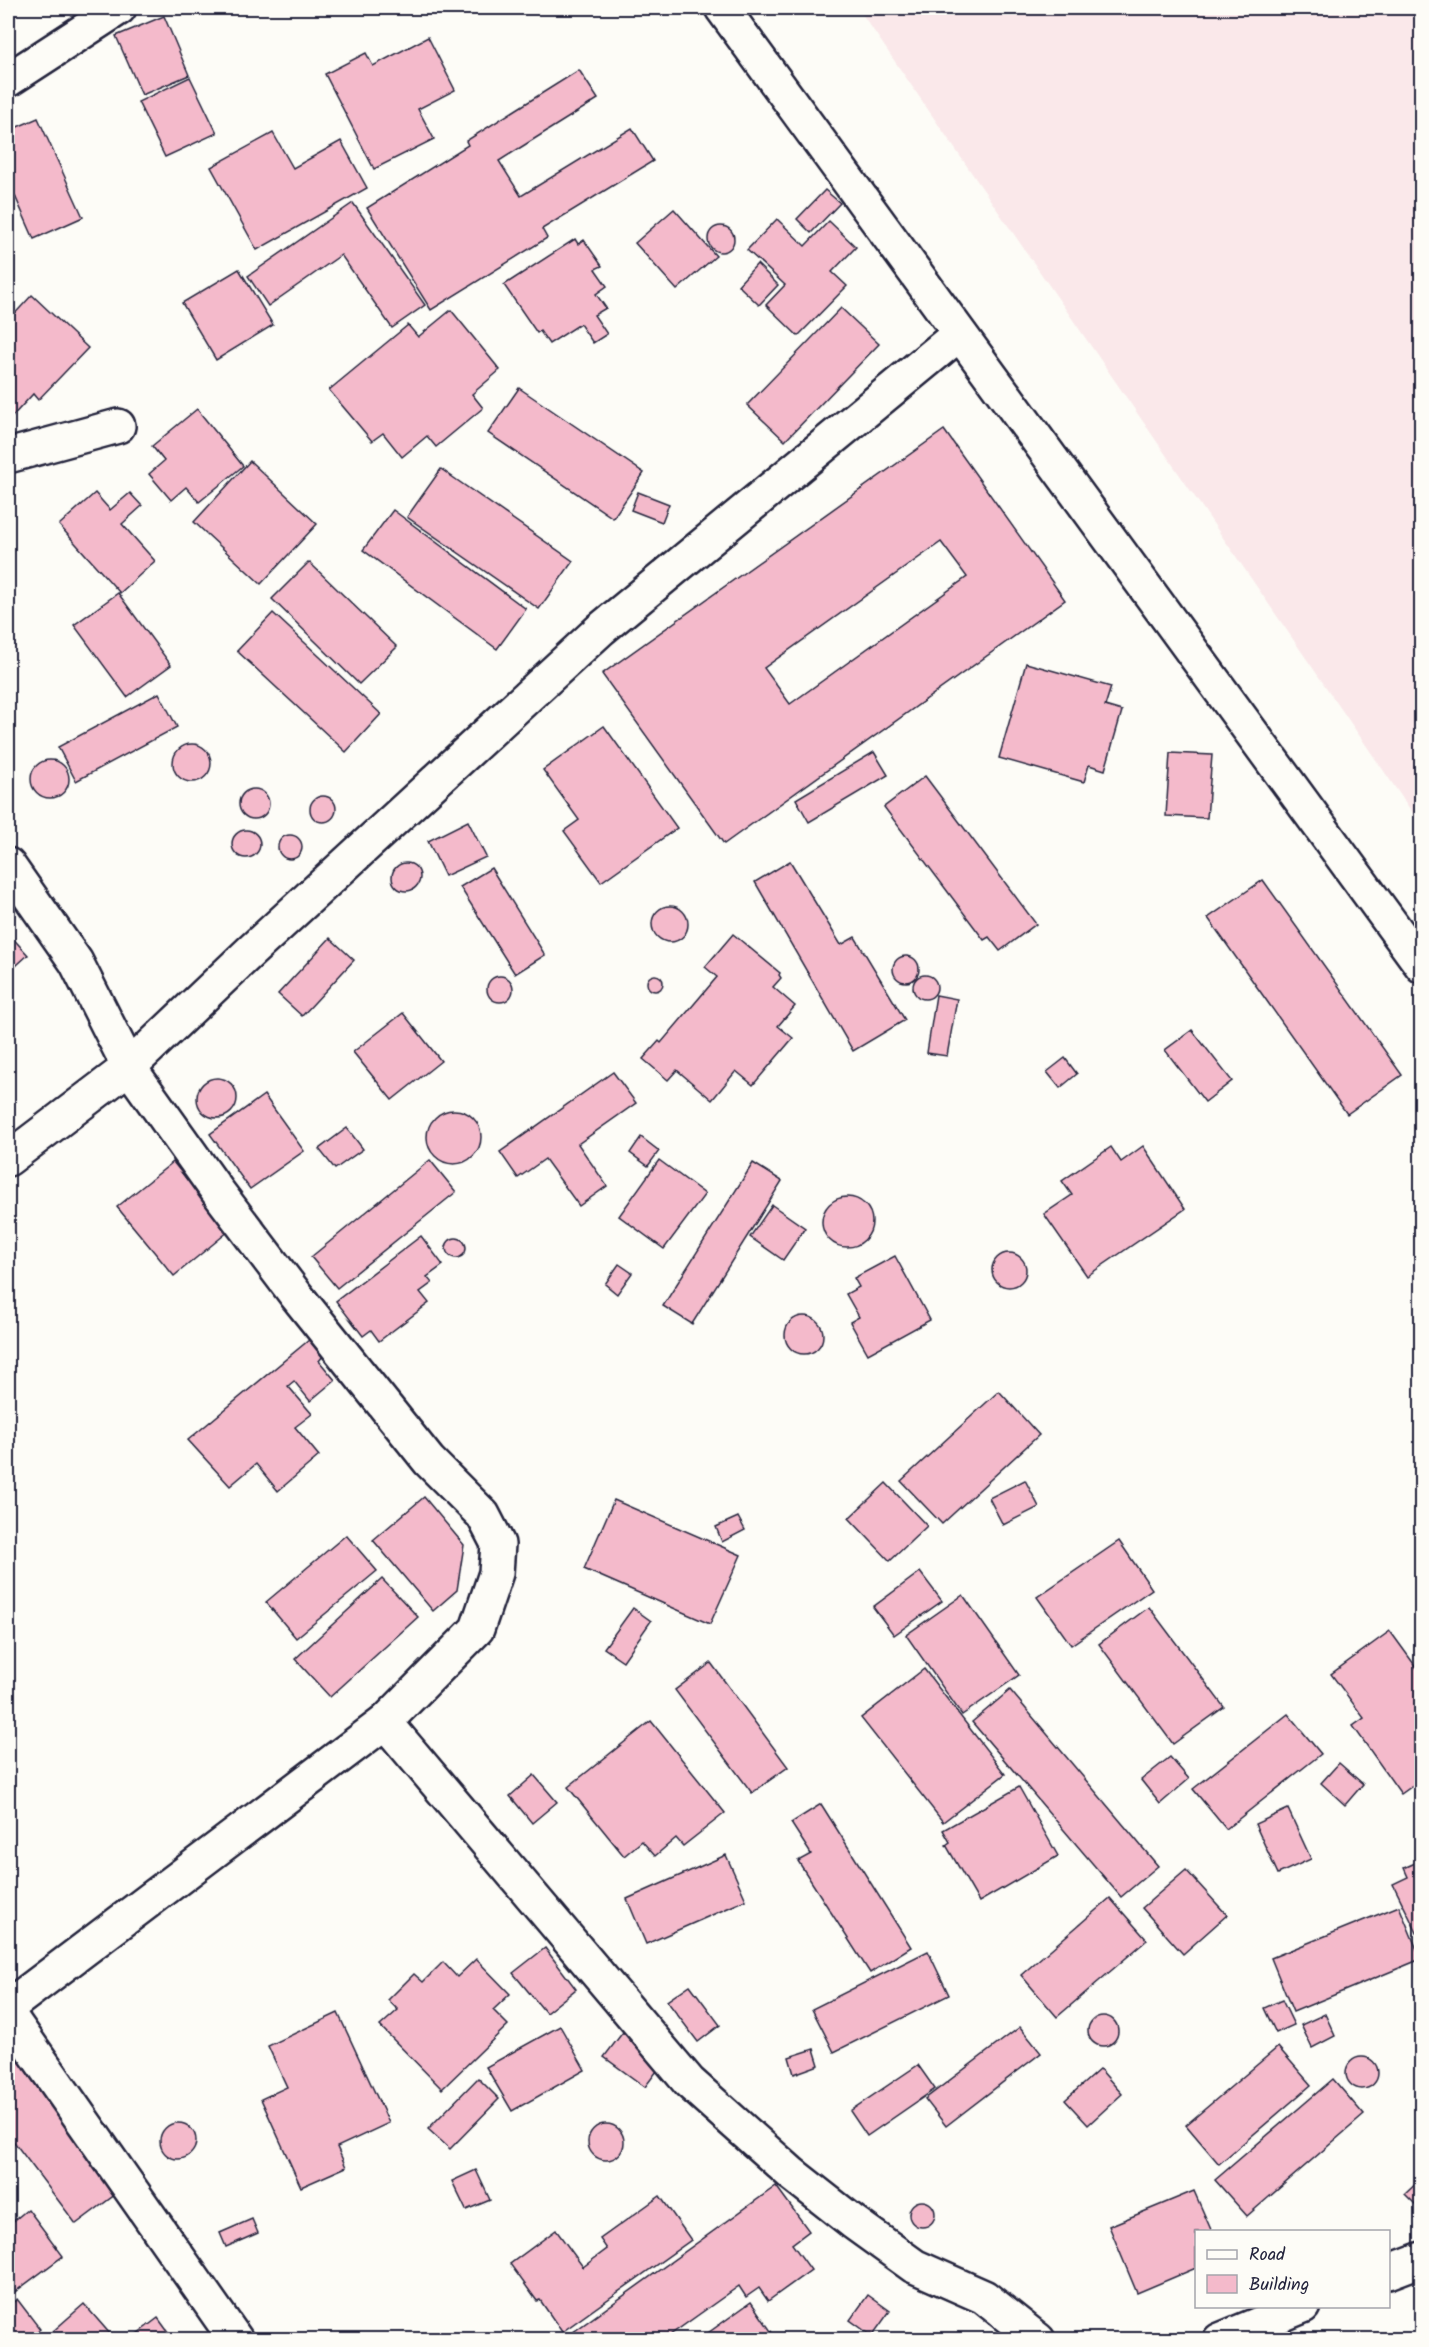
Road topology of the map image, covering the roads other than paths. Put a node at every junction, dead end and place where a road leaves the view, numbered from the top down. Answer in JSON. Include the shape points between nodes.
{"nodes":[{"id":1,"x":119,"y":8,"type":"edge"},
{"id":2,"x":722,"y":8,"type":"edge"},
{"id":3,"x":8,"y":80,"type":"edge"},
{"id":4,"x":959,"y":334,"type":"junction"},
{"id":5,"x":118,"y":426,"type":"dead end"},
{"id":6,"x":8,"y":456,"type":"edge"},
{"id":7,"x":8,"y":865,"type":"edge"},
{"id":8,"x":1422,"y":966,"type":"edge"},
{"id":9,"x":129,"y":1067,"type":"junction"},
{"id":10,"x":8,"y":1159,"type":"edge"},
{"id":11,"x":385,"y":1722,"type":"junction"},
{"id":12,"x":8,"y":2007,"type":"edge"},
{"id":13,"x":8,"y":2014,"type":"edge"},
{"id":14,"x":1422,"y":2259,"type":"edge"},
{"id":15,"x":1390,"y":2272,"type":"edge"},
{"id":16,"x":1300,"y":2308,"type":"edge"},
{"id":17,"x":236,"y":2340,"type":"edge"},
{"id":18,"x":1038,"y":2340,"type":"edge"},
{"id":19,"x":1220,"y":2340,"type":"edge"}],
"edges":[{"from":1,"to":3,"type":"street"},
{"from":2,"to":4,"type":"street"},
{"from":4,"to":8,"type":"street"},
{"from":4,"to":9,"type":"street","via":[[601,629]]},
{"from":5,"to":6,"type":"street"},
{"from":7,"to":9,"type":"street","via":[[76,962]]},
{"from":9,"to":10,"type":"street"},
{"from":9,"to":11,"type":"street","via":[[296,1294],[429,1461],[483,1515],[498,1544],[496,1573],[477,1629]]},
{"from":11,"to":12,"type":"street"},
{"from":11,"to":18,"type":"street","via":[[689,2082],[792,2174],[853,2222],[914,2266],[984,2297]]},
{"from":13,"to":17,"type":"street"},
{"from":14,"to":15,"type":"street"},
{"from":16,"to":19,"type":"street"}]}
